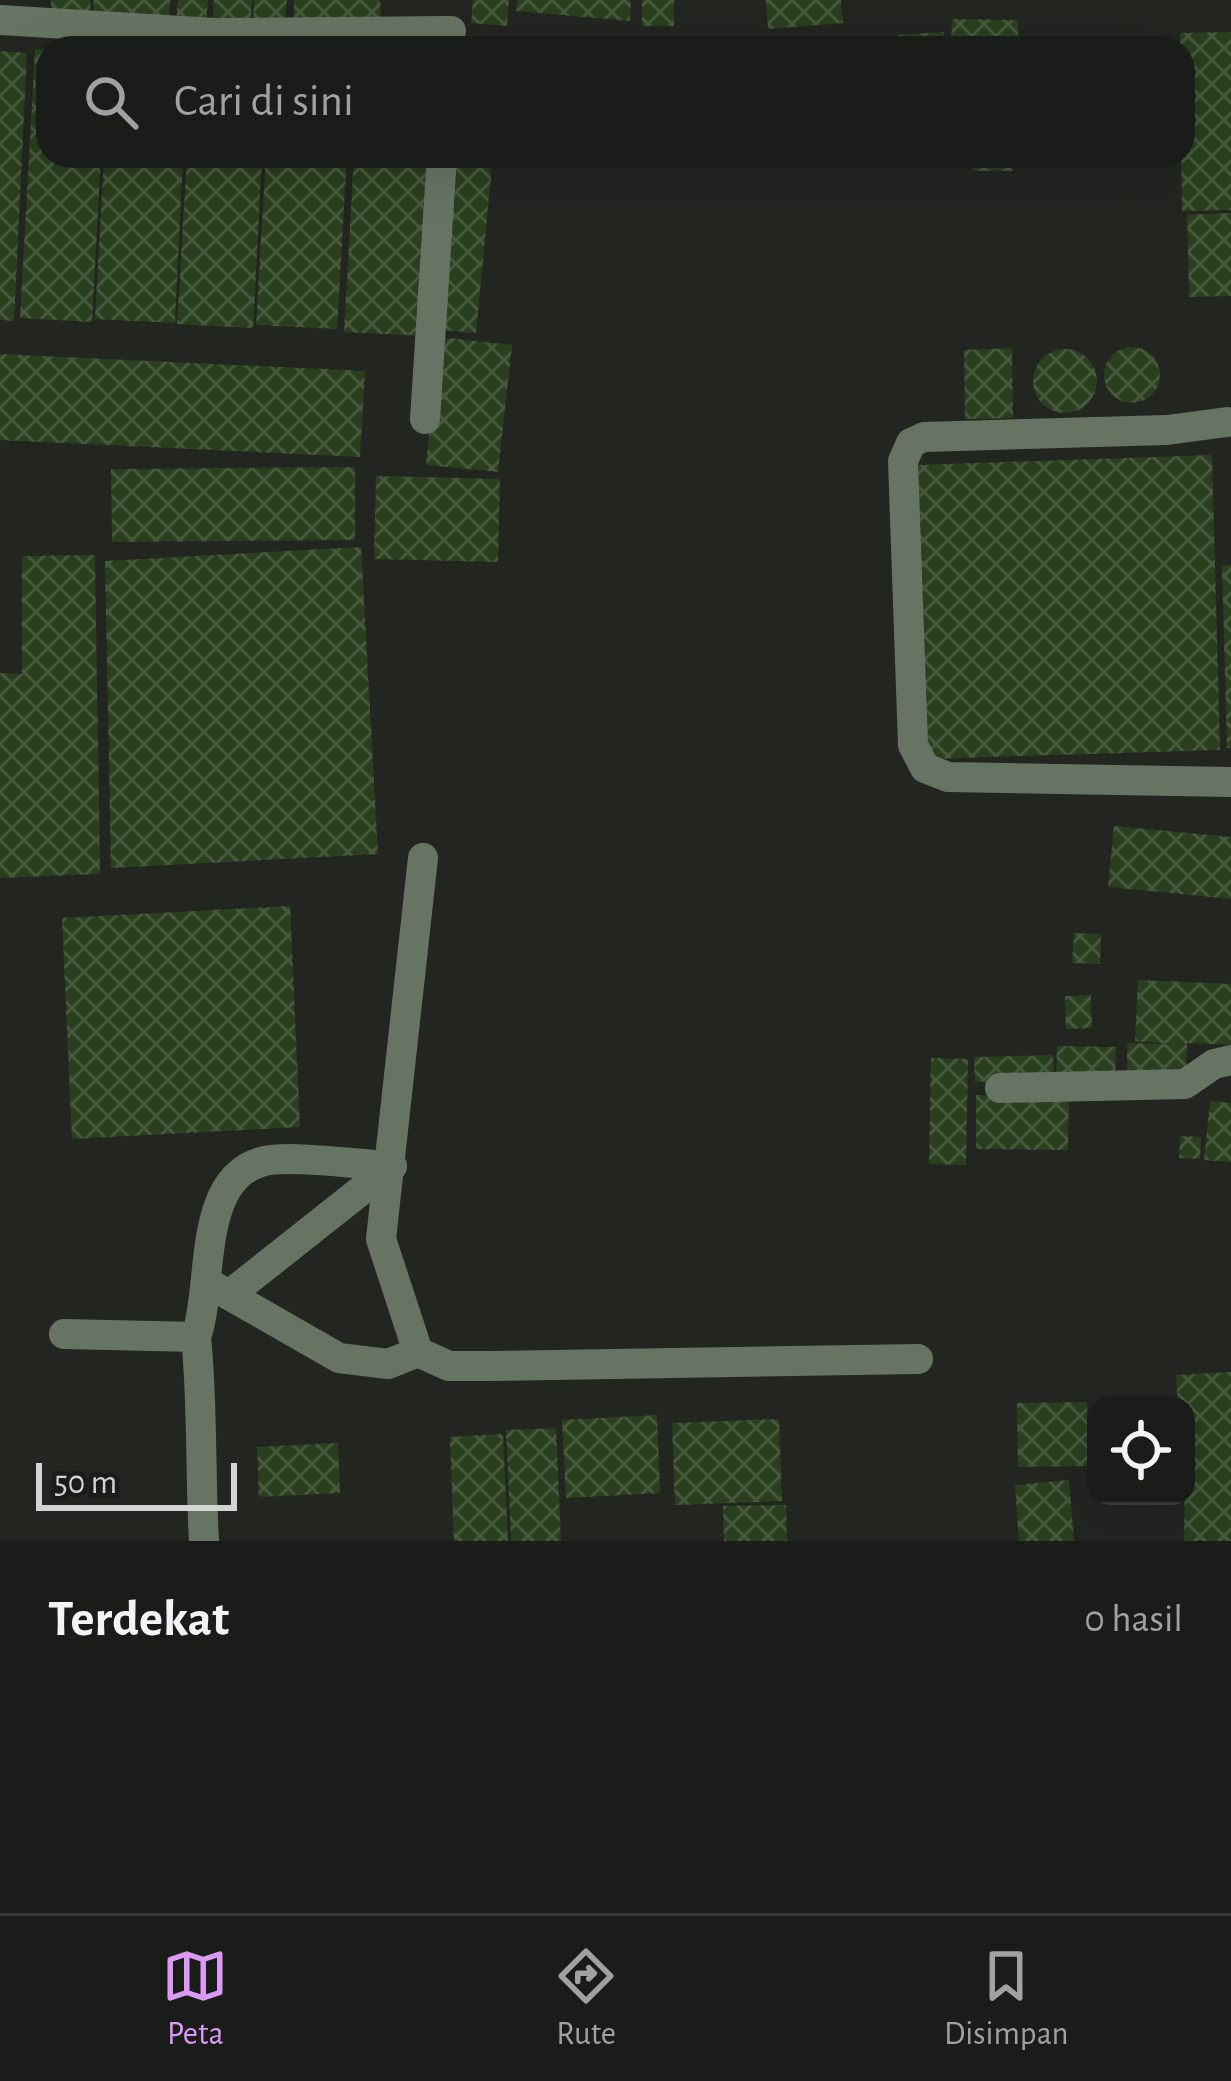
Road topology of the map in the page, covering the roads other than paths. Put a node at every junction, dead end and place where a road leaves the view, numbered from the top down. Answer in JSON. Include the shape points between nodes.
{"nodes":[{"id":1,"x":0,"y":20,"type":"edge"},
{"id":2,"x":452,"y":26,"type":"edge"},
{"id":3,"x":441,"y":168,"type":"edge"},
{"id":4,"x":425,"y":419,"type":"dead end"},
{"id":5,"x":1227,"y":422,"type":"dead end"},
{"id":6,"x":1231,"y":782,"type":"edge"},
{"id":7,"x":423,"y":858,"type":"dead end"},
{"id":8,"x":1231,"y":1060,"type":"edge"},
{"id":9,"x":1000,"y":1088,"type":"dead end"},
{"id":10,"x":392,"y":1166,"type":"junction"},
{"id":11,"x":219,"y":1289,"type":"junction"},
{"id":12,"x":64,"y":1334,"type":"dead end"},
{"id":13,"x":196,"y":1337,"type":"junction"},
{"id":14,"x":418,"y":1352,"type":"junction"},
{"id":15,"x":918,"y":1359,"type":"dead end"},
{"id":16,"x":204,"y":1541,"type":"edge"}],
"edges":[{"from":1,"to":2,"type":"street","via":[[214,33]]},
{"from":3,"to":4,"type":"street"},
{"from":5,"to":6,"type":"street","via":[[924,437],[903,461],[913,745],[925,768],[948,777]]},
{"from":7,"to":10,"type":"street"},
{"from":8,"to":9,"type":"street","via":[[1185,1084]]},
{"from":10,"to":11,"type":"street"},
{"from":10,"to":11,"type":"street","via":[[262,1161],[238,1175],[218,1206]]},
{"from":10,"to":14,"type":"street","via":[[381,1238]]},
{"from":11,"to":13,"type":"street"},
{"from":11,"to":14,"type":"street","via":[[339,1358],[388,1364]]},
{"from":12,"to":13,"type":"street"},
{"from":13,"to":16,"type":"street"},
{"from":14,"to":15,"type":"street","via":[[449,1366]]}]}
